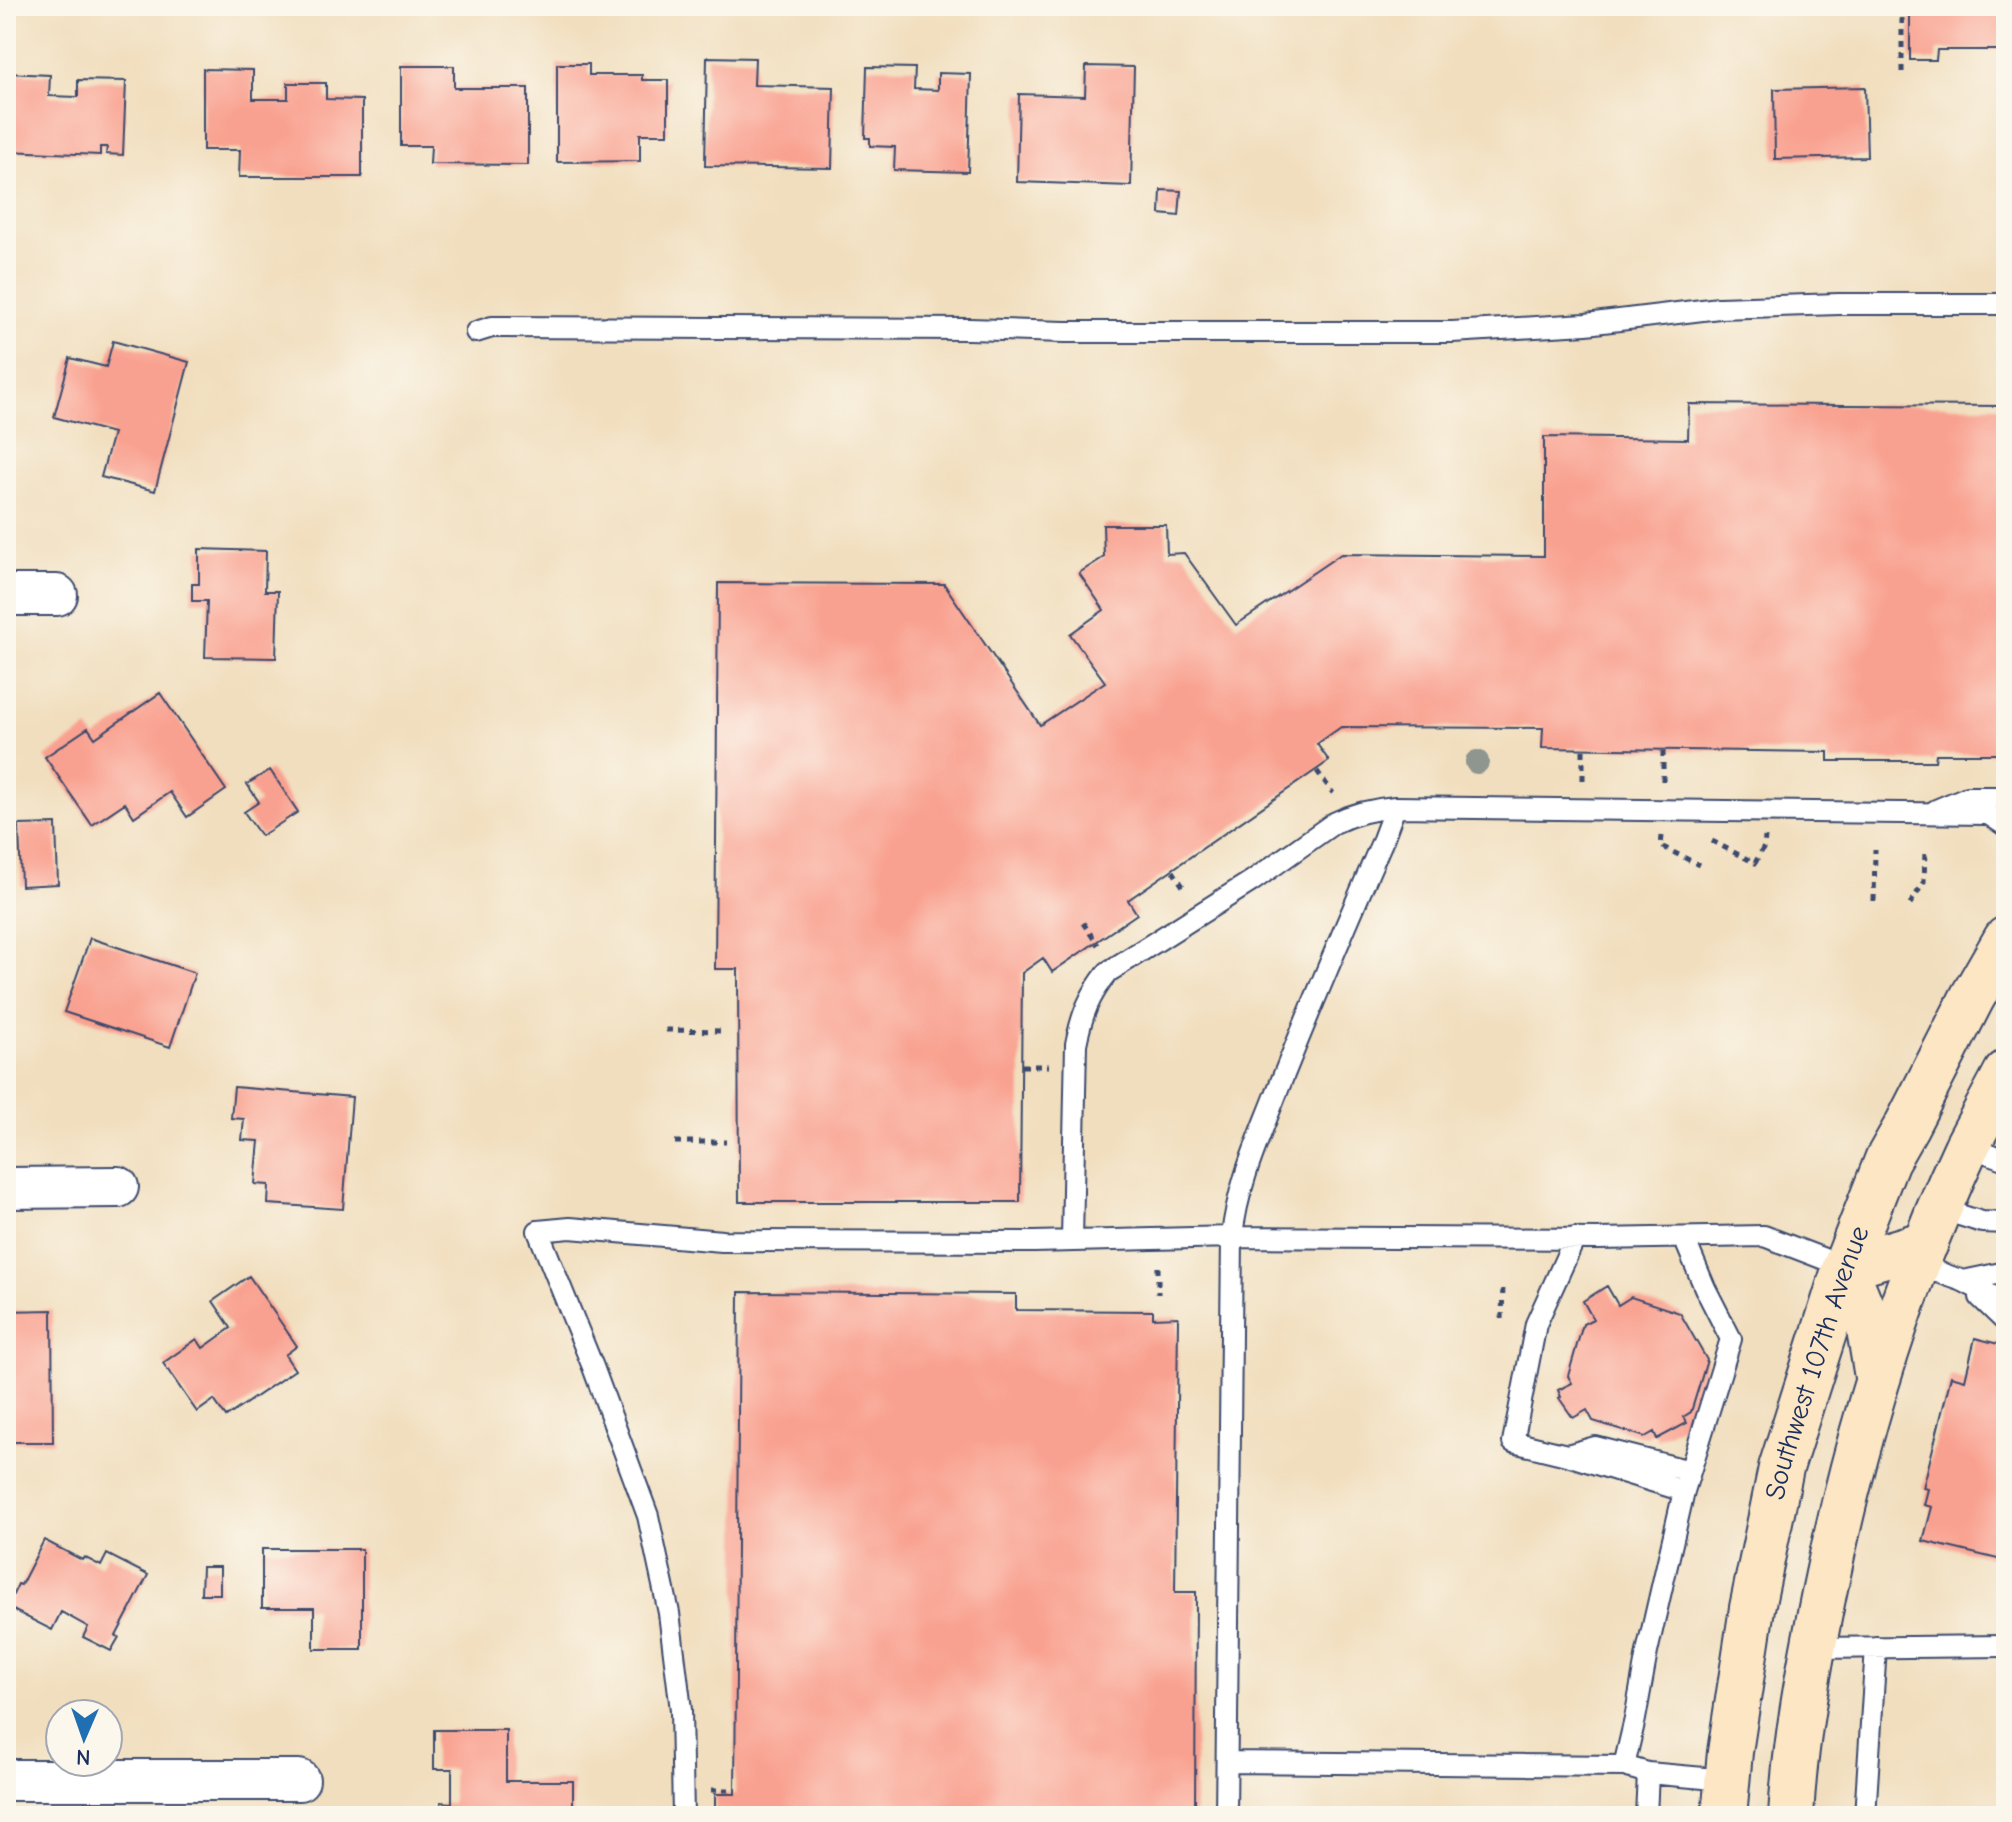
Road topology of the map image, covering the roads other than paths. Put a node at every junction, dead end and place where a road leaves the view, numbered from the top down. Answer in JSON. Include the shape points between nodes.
{"nodes":[{"id":1,"x":2006,"y":304,"type":"edge"},
{"id":2,"x":476,"y":332,"type":"dead end"},
{"id":3,"x":6,"y":595,"type":"edge"},
{"id":4,"x":57,"y":595,"type":"dead end"},
{"id":5,"x":2006,"y":797,"type":"edge"},
{"id":6,"x":1395,"y":807,"type":"junction"},
{"id":7,"x":1929,"y":814,"type":"junction"},
{"id":8,"x":2006,"y":826,"type":"edge"},
{"id":9,"x":2006,"y":939,"type":"edge"},
{"id":10,"x":2006,"y":1073,"type":"edge"},
{"id":11,"x":1907,"y":1125,"type":"junction"},
{"id":12,"x":1987,"y":1153,"type":"edge"},
{"id":13,"x":118,"y":1187,"type":"dead end"},
{"id":14,"x":6,"y":1188,"type":"edge"},
{"id":15,"x":2006,"y":1223,"type":"edge"},
{"id":16,"x":1232,"y":1237,"type":"junction"},
{"id":17,"x":1575,"y":1238,"type":"junction"},
{"id":18,"x":1684,"y":1238,"type":"junction"},
{"id":19,"x":1928,"y":1239,"type":"junction"},
{"id":20,"x":1072,"y":1240,"type":"junction"},
{"id":21,"x":1845,"y":1267,"type":"junction"},
{"id":22,"x":2006,"y":1272,"type":"edge"},
{"id":23,"x":2006,"y":1279,"type":"edge"},
{"id":24,"x":1963,"y":1281,"type":"junction"},
{"id":25,"x":2006,"y":1289,"type":"edge"},
{"id":26,"x":2006,"y":1303,"type":"edge"},
{"id":27,"x":2006,"y":1322,"type":"edge"},
{"id":28,"x":1878,"y":1379,"type":"junction"},
{"id":29,"x":1687,"y":1481,"type":"junction"},
{"id":30,"x":2006,"y":1646,"type":"edge"},
{"id":31,"x":1876,"y":1647,"type":"junction"},
{"id":32,"x":1813,"y":1648,"type":"junction"},
{"id":33,"x":1227,"y":1762,"type":"junction"},
{"id":34,"x":1624,"y":1766,"type":"junction"},
{"id":35,"x":1648,"y":1773,"type":"junction"},
{"id":36,"x":6,"y":1780,"type":"edge"},
{"id":37,"x":299,"y":1780,"type":"dead end"},
{"id":38,"x":1725,"y":1798,"type":"edge"},
{"id":39,"x":683,"y":1816,"type":"edge"},
{"id":40,"x":1226,"y":1816,"type":"edge"},
{"id":41,"x":1646,"y":1816,"type":"edge"},
{"id":42,"x":1791,"y":1816,"type":"edge"},
{"id":43,"x":1865,"y":1816,"type":"edge"}],
"edges":[{"from":1,"to":2,"type":"lane","via":[[1719,308],[1586,324],[1452,332],[492,327]]},
{"from":3,"to":4,"type":"street"},
{"from":5,"to":7,"type":"lane","via":[[1967,797]]},
{"from":6,"to":7,"type":"lane"},
{"from":6,"to":16,"type":"lane","via":[[1243,1180]]},
{"from":6,"to":20,"type":"lane","via":[[1371,809],[1334,823],[1108,972],[1093,991],[1076,1044]]},
{"from":7,"to":8,"type":"lane","via":[[1988,814]]},
{"from":9,"to":11,"type":"main road","name":"Southwest 107th Avenue"},
{"from":10,"to":12,"type":"main road"},
{"from":11,"to":19,"type":"main road","via":[[1929,1191]]},
{"from":11,"to":21,"type":"main road","name":"Southwest 107th Avenue","via":[[1887,1160]]},
{"from":12,"to":19,"type":"main road"},
{"from":13,"to":14,"type":"street"},
{"from":15,"to":19,"type":"lane","via":[[1982,1222]]},
{"from":16,"to":17,"type":"lane"},
{"from":16,"to":20,"type":"lane"},
{"from":16,"to":33,"type":"lane"},
{"from":17,"to":18,"type":"lane"},
{"from":17,"to":29,"type":"lane","via":[[1536,1324],[1513,1442]]},
{"from":18,"to":21,"type":"lane","via":[[1764,1236]]},
{"from":18,"to":29,"type":"lane","via":[[1731,1339]]},
{"from":19,"to":21,"type":"main road"},
{"from":19,"to":24,"type":"lane"},
{"from":19,"to":28,"type":"main road"},
{"from":20,"to":39,"type":"lane","via":[[722,1241],[570,1228],[538,1231],[648,1516],[669,1613],[681,1710]]},
{"from":21,"to":28,"type":"main road","via":[[1868,1323]]},
{"from":21,"to":38,"type":"main road","name":"Southwest 107th Avenue","via":[[1781,1468],[1752,1608]]},
{"from":22,"to":24,"type":"lane"},
{"from":23,"to":24,"type":"lane"},
{"from":24,"to":25,"type":"lane"},
{"from":24,"to":26,"type":"lane"},
{"from":24,"to":27,"type":"lane"},
{"from":28,"to":32,"type":"main road","via":[[1839,1518]]},
{"from":29,"to":34,"type":"lane"},
{"from":30,"to":31,"type":"lane"},
{"from":31,"to":32,"type":"lane"},
{"from":31,"to":43,"type":"lane"},
{"from":32,"to":42,"type":"main road"},
{"from":33,"to":34,"type":"lane"},
{"from":33,"to":40,"type":"lane"},
{"from":34,"to":35,"type":"lane"},
{"from":35,"to":38,"type":"lane"},
{"from":35,"to":41,"type":"lane"},
{"from":36,"to":37,"type":"street"}]}
